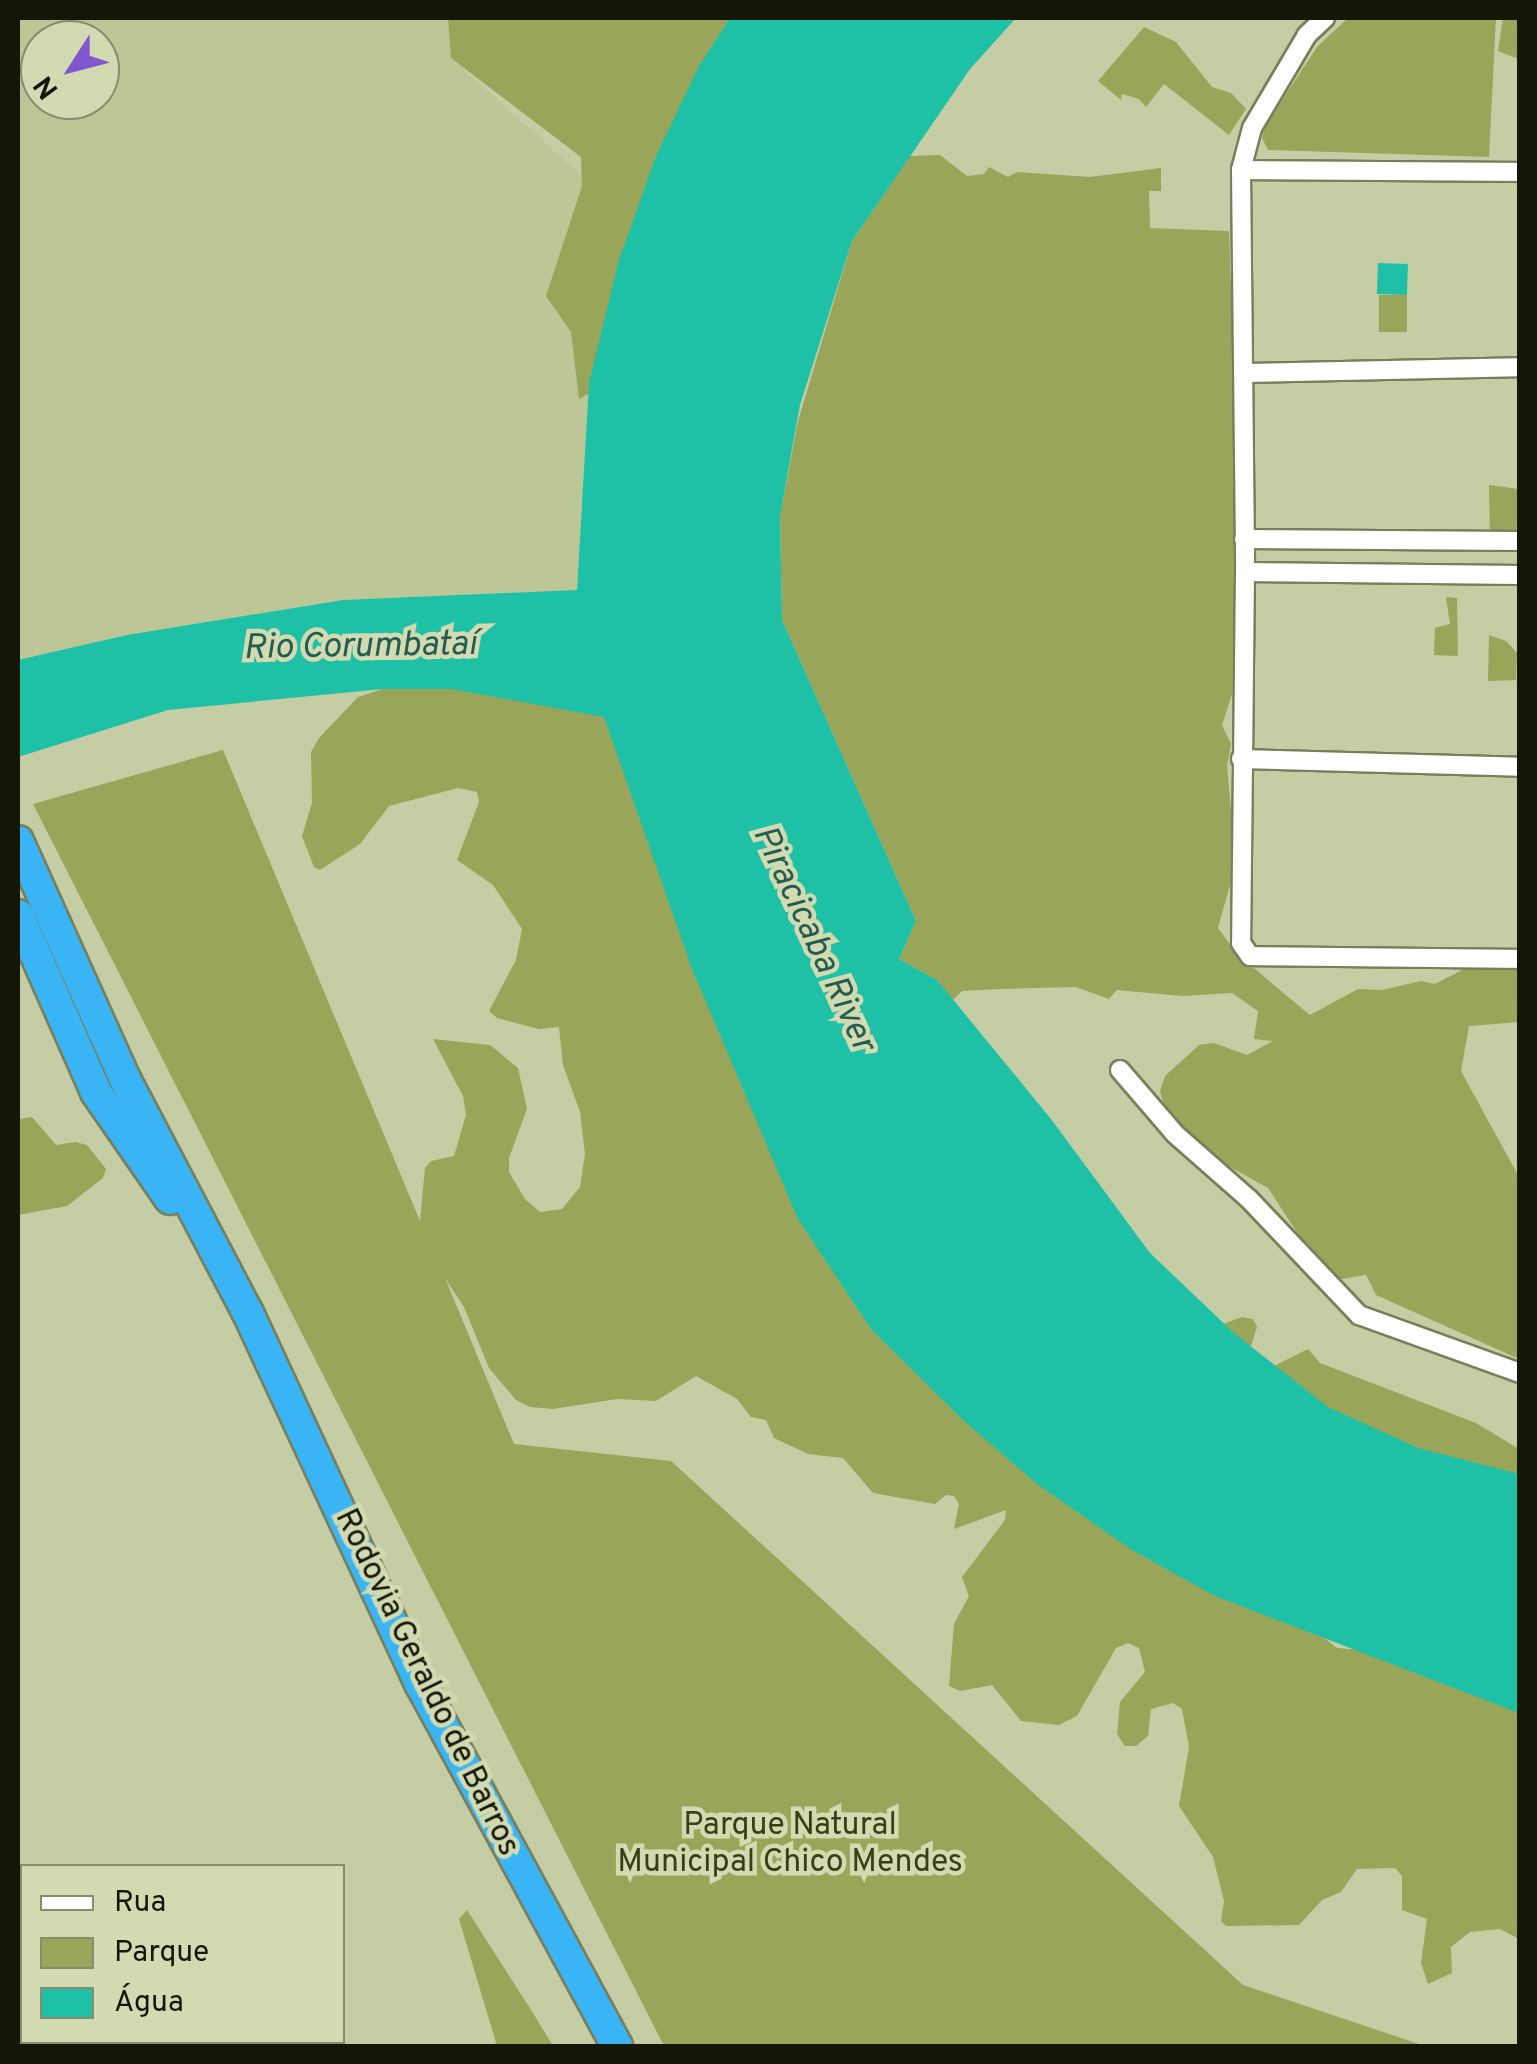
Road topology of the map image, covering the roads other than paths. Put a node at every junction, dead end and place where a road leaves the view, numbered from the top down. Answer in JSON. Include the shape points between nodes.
{"nodes":[{"id":1,"x":1325,"y":18,"type":"edge"},
{"id":2,"x":1241,"y":170,"type":"junction"},
{"id":3,"x":1520,"y":172,"type":"edge"},
{"id":4,"x":1520,"y":366,"type":"edge"},
{"id":5,"x":1244,"y":372,"type":"junction"},
{"id":6,"x":1244,"y":539,"type":"junction"},
{"id":7,"x":1520,"y":541,"type":"edge"},
{"id":8,"x":1245,"y":572,"type":"junction"},
{"id":9,"x":1520,"y":575,"type":"edge"},
{"id":10,"x":1241,"y":759,"type":"junction"},
{"id":11,"x":1520,"y":767,"type":"edge"},
{"id":12,"x":18,"y":841,"type":"edge"},
{"id":13,"x":18,"y":915,"type":"edge"},
{"id":14,"x":1520,"y":959,"type":"edge"},
{"id":15,"x":1120,"y":1070,"type":"dead end"},
{"id":16,"x":248,"y":1313,"type":"junction"},
{"id":17,"x":1520,"y":1373,"type":"edge"},
{"id":18,"x":616,"y":2046,"type":"edge"}],
"edges":[{"from":1,"to":2,"type":"street","via":[[1307,35],[1252,128]]},
{"from":2,"to":3,"type":"street"},
{"from":2,"to":5,"type":"street"},
{"from":4,"to":5,"type":"street"},
{"from":5,"to":6,"type":"street"},
{"from":6,"to":7,"type":"street"},
{"from":6,"to":8,"type":"street"},
{"from":8,"to":9,"type":"street"},
{"from":8,"to":10,"type":"street"},
{"from":10,"to":11,"type":"street"},
{"from":10,"to":14,"type":"street","via":[[1242,951]]},
{"from":12,"to":16,"type":"highway","name":"Rodovia Geraldo de Barros","via":[[125,1079]]},
{"from":13,"to":16,"type":"highway","name":"Rodovia Geraldo de Barros","via":[[96,1092]]},
{"from":15,"to":17,"type":"street","via":[[1175,1134],[1360,1315]]},
{"from":16,"to":18,"type":"highway","name":"Rodovia Geraldo de Barros","via":[[422,1685]]}]}
